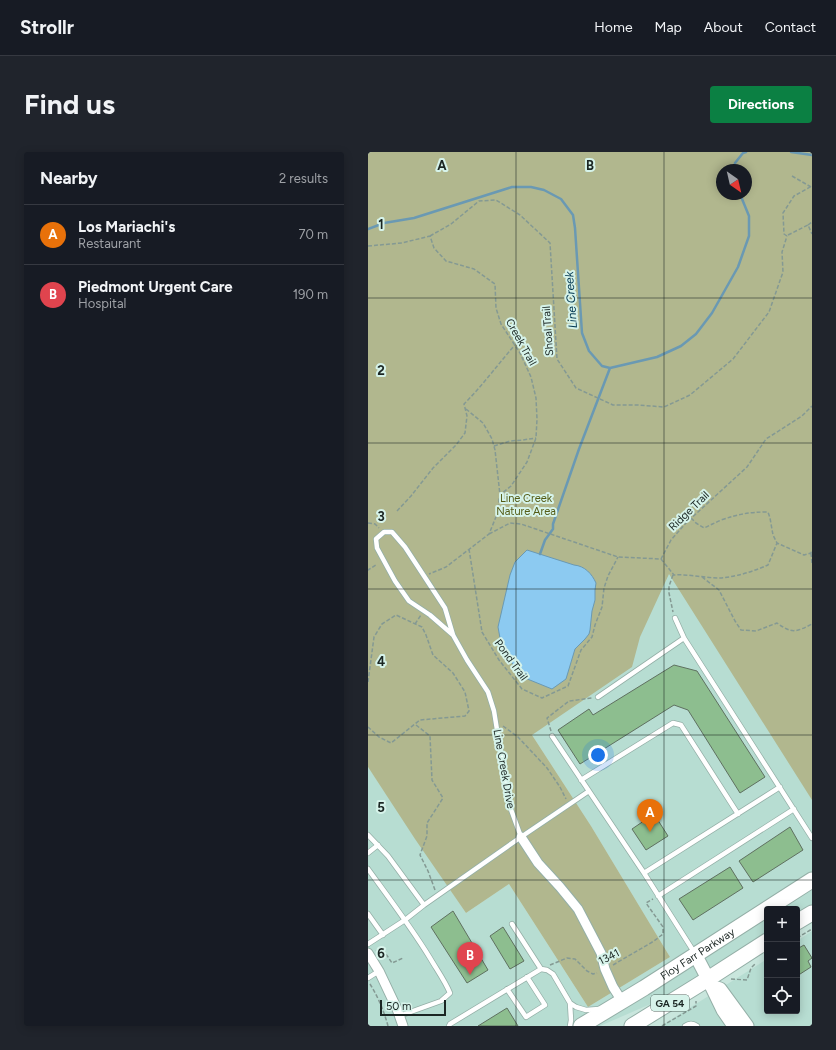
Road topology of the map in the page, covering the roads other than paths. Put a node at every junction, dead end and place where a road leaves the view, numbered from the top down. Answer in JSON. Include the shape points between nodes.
{"nodes":[{"id":1,"x":675,"y":618,"type":"road end"},
{"id":2,"x":453,"y":635,"type":"junction"},
{"id":3,"x":684,"y":638,"type":"junction"},
{"id":4,"x":598,"y":697,"type":"road end"},
{"id":5,"x":552,"y":736,"type":"road end"},
{"id":6,"x":581,"y":780,"type":"junction"},
{"id":7,"x":780,"y":787,"type":"junction"},
{"id":8,"x":589,"y":791,"type":"junction"},
{"id":9,"x":794,"y":809,"type":"junction"},
{"id":10,"x":738,"y":814,"type":"junction"},
{"id":11,"x":368,"y":835,"type":"edge"},
{"id":12,"x":520,"y":837,"type":"junction"},
{"id":13,"x":812,"y":838,"type":"edge"},
{"id":14,"x":378,"y":845,"type":"junction"},
{"id":15,"x":368,"y":853,"type":"edge"},
{"id":16,"x":368,"y":869,"type":"edge"},
{"id":17,"x":644,"y":873,"type":"junction"},
{"id":18,"x":811,"y":878,"type":"edge"},
{"id":19,"x":658,"y":896,"type":"junction"},
{"id":20,"x":424,"y":905,"type":"junction"},
{"id":21,"x":368,"y":914,"type":"edge"},
{"id":22,"x":405,"y":920,"type":"junction"},
{"id":23,"x":512,"y":924,"type":"dead end"},
{"id":24,"x":383,"y":935,"type":"junction"},
{"id":25,"x":764,"y":942,"type":"edge"},
{"id":26,"x":368,"y":944,"type":"edge"},
{"id":27,"x":369,"y":954,"type":"edge"},
{"id":28,"x":695,"y":954,"type":"junction"},
{"id":29,"x":541,"y":969,"type":"junction"},
{"id":30,"x":379,"y":971,"type":"junction"},
{"id":31,"x":527,"y":977,"type":"junction"},
{"id":32,"x":708,"y":979,"type":"junction"},
{"id":33,"x":368,"y":980,"type":"edge"},
{"id":34,"x":507,"y":989,"type":"junction"},
{"id":35,"x":570,"y":1003,"type":"junction"},
{"id":36,"x":617,"y":1004,"type":"junction"},
{"id":37,"x":399,"y":1016,"type":"junction"},
{"id":38,"x":402,"y":1026,"type":"edge"},
{"id":39,"x":449,"y":1026,"type":"edge"},
{"id":40,"x":570,"y":1026,"type":"edge"},
{"id":41,"x":581,"y":1026,"type":"edge"},
{"id":42,"x":632,"y":1026,"type":"edge"},
{"id":43,"x":685,"y":1026,"type":"edge"},
{"id":44,"x":697,"y":1026,"type":"edge"},
{"id":45,"x":734,"y":1026,"type":"edge"},
{"id":46,"x":747,"y":1026,"type":"edge"}],
"edges":[{"from":1,"to":3,"type":"lane"},
{"from":2,"to":2,"type":"lane","name":"Line Creek Drive","via":[[445,608],[424,575],[398,538],[392,532],[384,532],[376,539],[377,548],[395,581],[409,601],[430,614]]},
{"from":2,"to":12,"type":"lane","name":"Line Creek Drive","via":[[488,692],[494,711],[509,804]]},
{"from":3,"to":4,"type":"lane"},
{"from":3,"to":7,"type":"lane"},
{"from":5,"to":6,"type":"lane"},
{"from":6,"to":8,"type":"lane"},
{"from":6,"to":10,"type":"lane","via":[[674,723],[682,725]]},
{"from":7,"to":9,"type":"lane"},
{"from":7,"to":10,"type":"lane"},
{"from":8,"to":12,"type":"lane"},
{"from":8,"to":17,"type":"lane"},
{"from":9,"to":13,"type":"lane"},
{"from":9,"to":19,"type":"lane"},
{"from":10,"to":17,"type":"lane"},
{"from":11,"to":14,"type":"lane"},
{"from":12,"to":20,"type":"lane"},
{"from":12,"to":36,"type":"street","name":"Line Creek Drive","via":[[538,863],[578,909],[601,953],[605,969],[620,998]]},
{"from":14,"to":15,"type":"lane"},
{"from":14,"to":20,"type":"lane"},
{"from":16,"to":22,"type":"lane"},
{"from":17,"to":19,"type":"lane"},
{"from":18,"to":28,"type":"main road","name":"Floy Farr Parkway","number":"GA 54"},
{"from":19,"to":28,"type":"lane"},
{"from":20,"to":22,"type":"lane"},
{"from":21,"to":24,"type":"lane"},
{"from":22,"to":24,"type":"lane"},
{"from":22,"to":37,"type":"lane","via":[[450,993],[442,1001]]},
{"from":23,"to":29,"type":"lane"},
{"from":24,"to":26,"type":"lane"},
{"from":25,"to":32,"type":"main road","number":"GA 54"},
{"from":27,"to":30,"type":"street"},
{"from":28,"to":32,"type":"street"},
{"from":28,"to":36,"type":"main road","name":"Floy Farr Parkway","number":"GA 54"},
{"from":29,"to":31,"type":"lane"},
{"from":29,"to":35,"type":"lane","via":[[553,974]]},
{"from":30,"to":33,"type":"lane"},
{"from":30,"to":37,"type":"street"},
{"from":31,"to":34,"type":"lane"},
{"from":31,"to":34,"type":"lane","via":[[545,1005],[526,1017]]},
{"from":32,"to":42,"type":"main road","number":"GA 54"},
{"from":32,"to":45,"type":"street"},
{"from":32,"to":46,"type":"street","via":[[720,989]]},
{"from":34,"to":39,"type":"lane"},
{"from":35,"to":36,"type":"lane","via":[[576,1008],[586,1010]]},
{"from":35,"to":40,"type":"lane"},
{"from":36,"to":41,"type":"main road","name":"Floy Farr Parkway","number":"GA 54"},
{"from":37,"to":38,"type":"street"},
{"from":43,"to":44,"type":"lane"}]}
